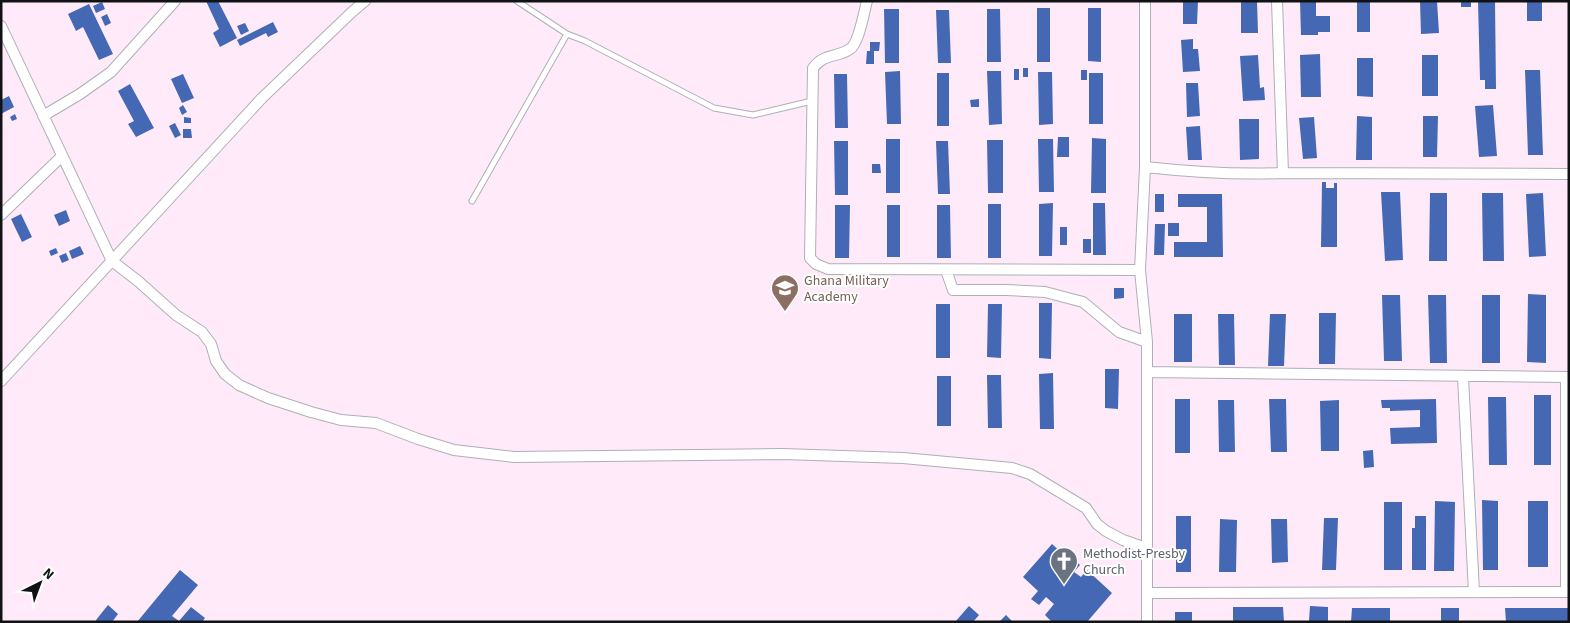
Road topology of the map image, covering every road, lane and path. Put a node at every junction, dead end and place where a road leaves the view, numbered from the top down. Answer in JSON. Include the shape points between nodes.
{"nodes":[{"id":1,"x":175,"y":1,"type":"edge"},
{"id":2,"x":365,"y":1,"type":"edge"},
{"id":3,"x":517,"y":1,"type":"edge"},
{"id":4,"x":867,"y":1,"type":"edge"},
{"id":5,"x":1145,"y":1,"type":"edge"},
{"id":6,"x":1277,"y":1,"type":"edge"},
{"id":7,"x":1,"y":26,"type":"edge"},
{"id":8,"x":567,"y":34,"type":"junction"},
{"id":9,"x":813,"y":101,"type":"junction"},
{"id":10,"x":43,"y":116,"type":"junction"},
{"id":11,"x":62,"y":156,"type":"junction"},
{"id":12,"x":1144,"y":168,"type":"junction"},
{"id":13,"x":1283,"y":173,"type":"junction"},
{"id":14,"x":1569,"y":174,"type":"edge"},
{"id":15,"x":472,"y":201,"type":"dead end"},
{"id":16,"x":1,"y":214,"type":"edge"},
{"id":17,"x":112,"y":261,"type":"junction"},
{"id":18,"x":946,"y":270,"type":"junction"},
{"id":19,"x":1140,"y":270,"type":"junction"},
{"id":20,"x":1147,"y":342,"type":"junction"},
{"id":21,"x":1147,"y":372,"type":"junction"},
{"id":22,"x":1463,"y":377,"type":"junction"},
{"id":23,"x":1567,"y":377,"type":"edge"},
{"id":24,"x":1,"y":382,"type":"edge"},
{"id":25,"x":1146,"y":548,"type":"junction"},
{"id":26,"x":1474,"y":592,"type":"junction"},
{"id":27,"x":1567,"y":592,"type":"edge"},
{"id":28,"x":1147,"y":593,"type":"junction"},
{"id":29,"x":1147,"y":622,"type":"edge"}],
"edges":[{"from":1,"to":10,"type":"street","via":[[111,72]]},
{"from":2,"to":17,"type":"street","via":[[262,98]]},
{"from":3,"to":8,"type":"lane"},
{"from":4,"to":9,"type":"street","via":[[856,42],[850,48],[819,60],[813,68]]},
{"from":5,"to":12,"type":"street"},
{"from":6,"to":13,"type":"street"},
{"from":7,"to":10,"type":"street"},
{"from":8,"to":9,"type":"lane","via":[[714,108],[753,115]]},
{"from":8,"to":15,"type":"lane"},
{"from":9,"to":18,"type":"street","via":[[810,258],[828,270]]},
{"from":10,"to":11,"type":"street"},
{"from":11,"to":16,"type":"street"},
{"from":11,"to":17,"type":"street"},
{"from":12,"to":13,"type":"street","via":[[1244,175]]},
{"from":12,"to":19,"type":"street"},
{"from":13,"to":14,"type":"street"},
{"from":17,"to":24,"type":"street"},
{"from":17,"to":25,"type":"street","via":[[202,332],[225,374],[239,385],[318,414],[376,423],[454,450],[514,457],[784,454],[903,458],[1012,468],[1030,474],[1086,508],[1106,531]]},
{"from":18,"to":19,"type":"street"},
{"from":18,"to":20,"type":"street","via":[[953,290],[1045,292],[1083,302],[1120,332]]},
{"from":19,"to":20,"type":"street"},
{"from":20,"to":21,"type":"street"},
{"from":21,"to":22,"type":"street"},
{"from":21,"to":25,"type":"street"},
{"from":22,"to":23,"type":"street"},
{"from":22,"to":26,"type":"street"},
{"from":23,"to":27,"type":"street"},
{"from":25,"to":28,"type":"street"},
{"from":26,"to":27,"type":"street"},
{"from":26,"to":28,"type":"street"},
{"from":28,"to":29,"type":"street"}]}
